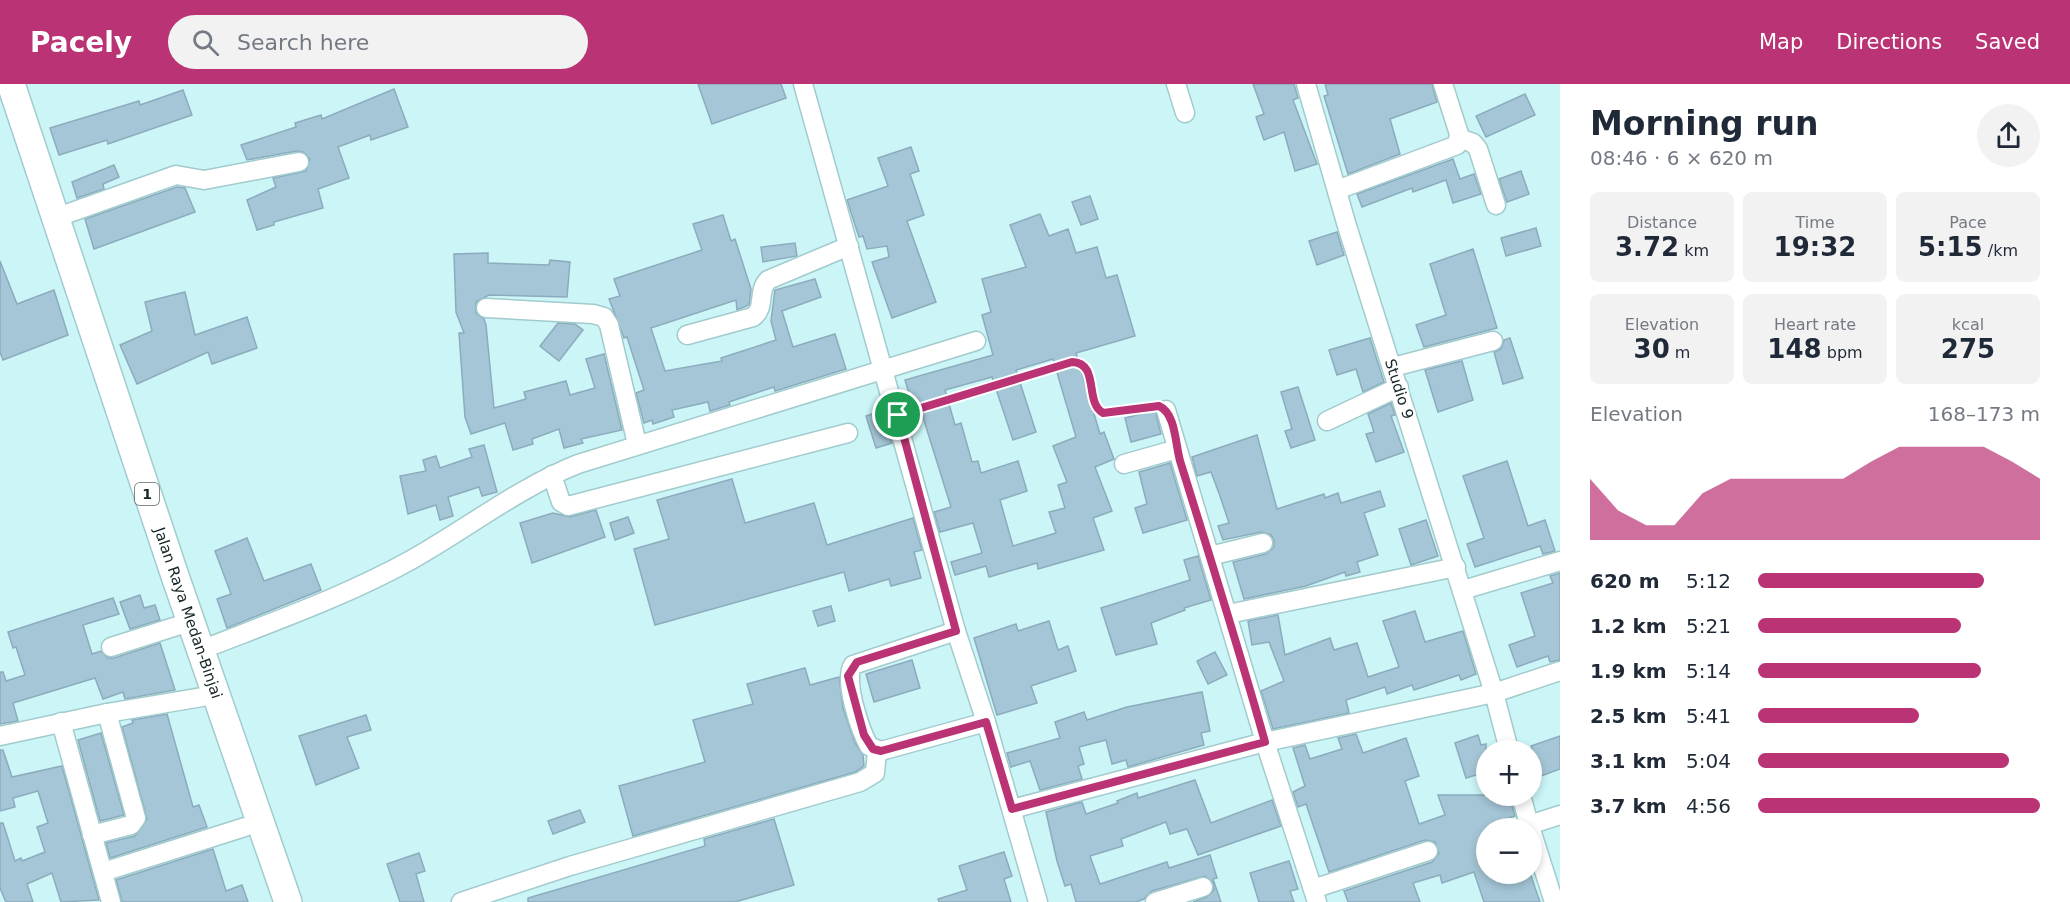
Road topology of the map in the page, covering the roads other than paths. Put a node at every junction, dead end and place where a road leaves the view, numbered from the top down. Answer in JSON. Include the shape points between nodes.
{"nodes":[{"id":1,"x":11,"y":84,"type":"edge"},
{"id":2,"x":803,"y":84,"type":"edge"},
{"id":3,"x":1176,"y":84,"type":"edge"},
{"id":4,"x":1306,"y":84,"type":"edge"},
{"id":5,"x":1443,"y":84,"type":"edge"},
{"id":6,"x":0,"y":103,"type":"edge"},
{"id":7,"x":1185,"y":112,"type":"dead end"},
{"id":8,"x":1459,"y":138,"type":"junction"},
{"id":9,"x":299,"y":162,"type":"dead end"},
{"id":10,"x":1337,"y":190,"type":"junction"},
{"id":11,"x":1496,"y":205,"type":"dead end"},
{"id":12,"x":55,"y":218,"type":"junction"},
{"id":13,"x":849,"y":246,"type":"junction"},
{"id":14,"x":486,"y":308,"type":"dead end"},
{"id":15,"x":687,"y":335,"type":"dead end"},
{"id":16,"x":976,"y":341,"type":"dead end"},
{"id":17,"x":1493,"y":341,"type":"dead end"},
{"id":18,"x":1392,"y":367,"type":"junction"},
{"id":19,"x":884,"y":371,"type":"junction"},
{"id":20,"x":1399,"y":387,"type":"junction"},
{"id":21,"x":1166,"y":410,"type":"road end"},
{"id":22,"x":1327,"y":422,"type":"dead end"},
{"id":23,"x":848,"y":433,"type":"dead end"},
{"id":24,"x":637,"y":444,"type":"junction"},
{"id":25,"x":1177,"y":449,"type":"junction"},
{"id":26,"x":1124,"y":464,"type":"dead end"},
{"id":27,"x":552,"y":475,"type":"junction"},
{"id":28,"x":1263,"y":543,"type":"dead end"},
{"id":29,"x":1210,"y":556,"type":"junction"},
{"id":30,"x":1560,"y":561,"type":"edge"},
{"id":31,"x":1456,"y":567,"type":"junction"},
{"id":32,"x":1462,"y":590,"type":"junction"},
{"id":33,"x":1228,"y":614,"type":"junction"},
{"id":34,"x":177,"y":626,"type":"junction"},
{"id":35,"x":956,"y":631,"type":"junction"},
{"id":36,"x":111,"y":647,"type":"dead end"},
{"id":37,"x":201,"y":650,"type":"junction"},
{"id":38,"x":1560,"y":671,"type":"edge"},
{"id":39,"x":1494,"y":693,"type":"junction"},
{"id":40,"x":202,"y":697,"type":"junction"},
{"id":41,"x":107,"y":713,"type":"junction"},
{"id":42,"x":61,"y":722,"type":"junction"},
{"id":43,"x":986,"y":722,"type":"junction"},
{"id":44,"x":0,"y":736,"type":"edge"},
{"id":45,"x":1506,"y":740,"type":"edge"},
{"id":46,"x":1265,"y":742,"type":"junction"},
{"id":47,"x":877,"y":751,"type":"junction"},
{"id":48,"x":1012,"y":809,"type":"junction"},
{"id":49,"x":1560,"y":815,"type":"edge"},
{"id":50,"x":1542,"y":823,"type":"edge"},
{"id":51,"x":245,"y":827,"type":"junction"},
{"id":52,"x":92,"y":835,"type":"junction"},
{"id":53,"x":1428,"y":850,"type":"dead end"},
{"id":54,"x":1542,"y":862,"type":"edge"},
{"id":55,"x":103,"y":872,"type":"junction"},
{"id":56,"x":1203,"y":886,"type":"dead end"},
{"id":57,"x":1315,"y":895,"type":"edge"},
{"id":58,"x":1556,"y":900,"type":"edge"},
{"id":59,"x":111,"y":902,"type":"edge"},
{"id":60,"x":271,"y":902,"type":"edge"},
{"id":61,"x":288,"y":902,"type":"edge"},
{"id":62,"x":461,"y":902,"type":"edge"},
{"id":63,"x":1038,"y":902,"type":"edge"},
{"id":64,"x":1155,"y":902,"type":"edge"}],
"edges":[{"from":1,"to":12,"type":"highway","name":"Jalan Raya Medan-Binjai","number":"1"},
{"from":2,"to":13,"type":"street"},
{"from":3,"to":7,"type":"street"},
{"from":4,"to":10,"type":"street","name":"Studio 9"},
{"from":5,"to":8,"type":"street"},
{"from":6,"to":34,"type":"highway","name":"Jalan Raya Medan-Binjai","number":"1"},
{"from":8,"to":10,"type":"street","via":[[1454,148]]},
{"from":8,"to":11,"type":"street","via":[[1478,149]]},
{"from":9,"to":12,"type":"street","via":[[204,180],[176,175]]},
{"from":10,"to":18,"type":"street","name":"Studio 9"},
{"from":12,"to":37,"type":"highway","name":"Jalan Raya Medan-Binjai","number":"1"},
{"from":13,"to":15,"type":"street","via":[[768,280],[762,289],[760,310],[753,317]]},
{"from":13,"to":19,"type":"street"},
{"from":14,"to":24,"type":"street","via":[[604,317]]},
{"from":16,"to":19,"type":"street"},
{"from":17,"to":18,"type":"street"},
{"from":18,"to":20,"type":"street","name":"Studio 9"},
{"from":19,"to":24,"type":"street"},
{"from":19,"to":35,"type":"street"},
{"from":20,"to":22,"type":"street"},
{"from":20,"to":31,"type":"street","name":"Studio 9"},
{"from":21,"to":25,"type":"street"},
{"from":23,"to":27,"type":"street","via":[[568,506],[561,502]]},
{"from":24,"to":27,"type":"street"},
{"from":25,"to":26,"type":"street"},
{"from":25,"to":29,"type":"street"},
{"from":27,"to":37,"type":"street","via":[[360,587]]},
{"from":28,"to":29,"type":"street"},
{"from":29,"to":33,"type":"street"},
{"from":30,"to":32,"type":"street"},
{"from":31,"to":32,"type":"street","name":"Studio 9"},
{"from":31,"to":33,"type":"street"},
{"from":32,"to":39,"type":"street","name":"Studio 9"},
{"from":33,"to":46,"type":"street"},
{"from":34,"to":36,"type":"street"},
{"from":34,"to":40,"type":"highway","name":"Jalan Raya Medan-Binjai","number":"1"},
{"from":35,"to":43,"type":"street"},
{"from":35,"to":47,"type":"street","via":[[853,665],[848,682],[866,741]]},
{"from":37,"to":61,"type":"highway","name":"Jalan Raya Medan-Binjai","number":"1"},
{"from":38,"to":39,"type":"street"},
{"from":39,"to":45,"type":"street","name":"Studio 9"},
{"from":39,"to":46,"type":"street"},
{"from":40,"to":41,"type":"street"},
{"from":40,"to":51,"type":"highway","name":"Jalan Raya Medan-Binjai","number":"1"},
{"from":41,"to":42,"type":"street"},
{"from":41,"to":52,"type":"street","via":[[136,818],[131,825]]},
{"from":42,"to":44,"type":"street"},
{"from":42,"to":52,"type":"street"},
{"from":43,"to":47,"type":"street"},
{"from":43,"to":48,"type":"street"},
{"from":46,"to":48,"type":"street"},
{"from":46,"to":57,"type":"street"},
{"from":47,"to":62,"type":"street","via":[[875,773],[860,782],[570,866]]},
{"from":48,"to":63,"type":"street"},
{"from":49,"to":50,"type":"street"},
{"from":51,"to":55,"type":"street"},
{"from":51,"to":60,"type":"highway","name":"Jalan Raya Medan-Binjai","number":"1"},
{"from":52,"to":55,"type":"street"},
{"from":53,"to":57,"type":"street"},
{"from":54,"to":58,"type":"street"},
{"from":55,"to":59,"type":"street"},
{"from":56,"to":64,"type":"street"}]}
